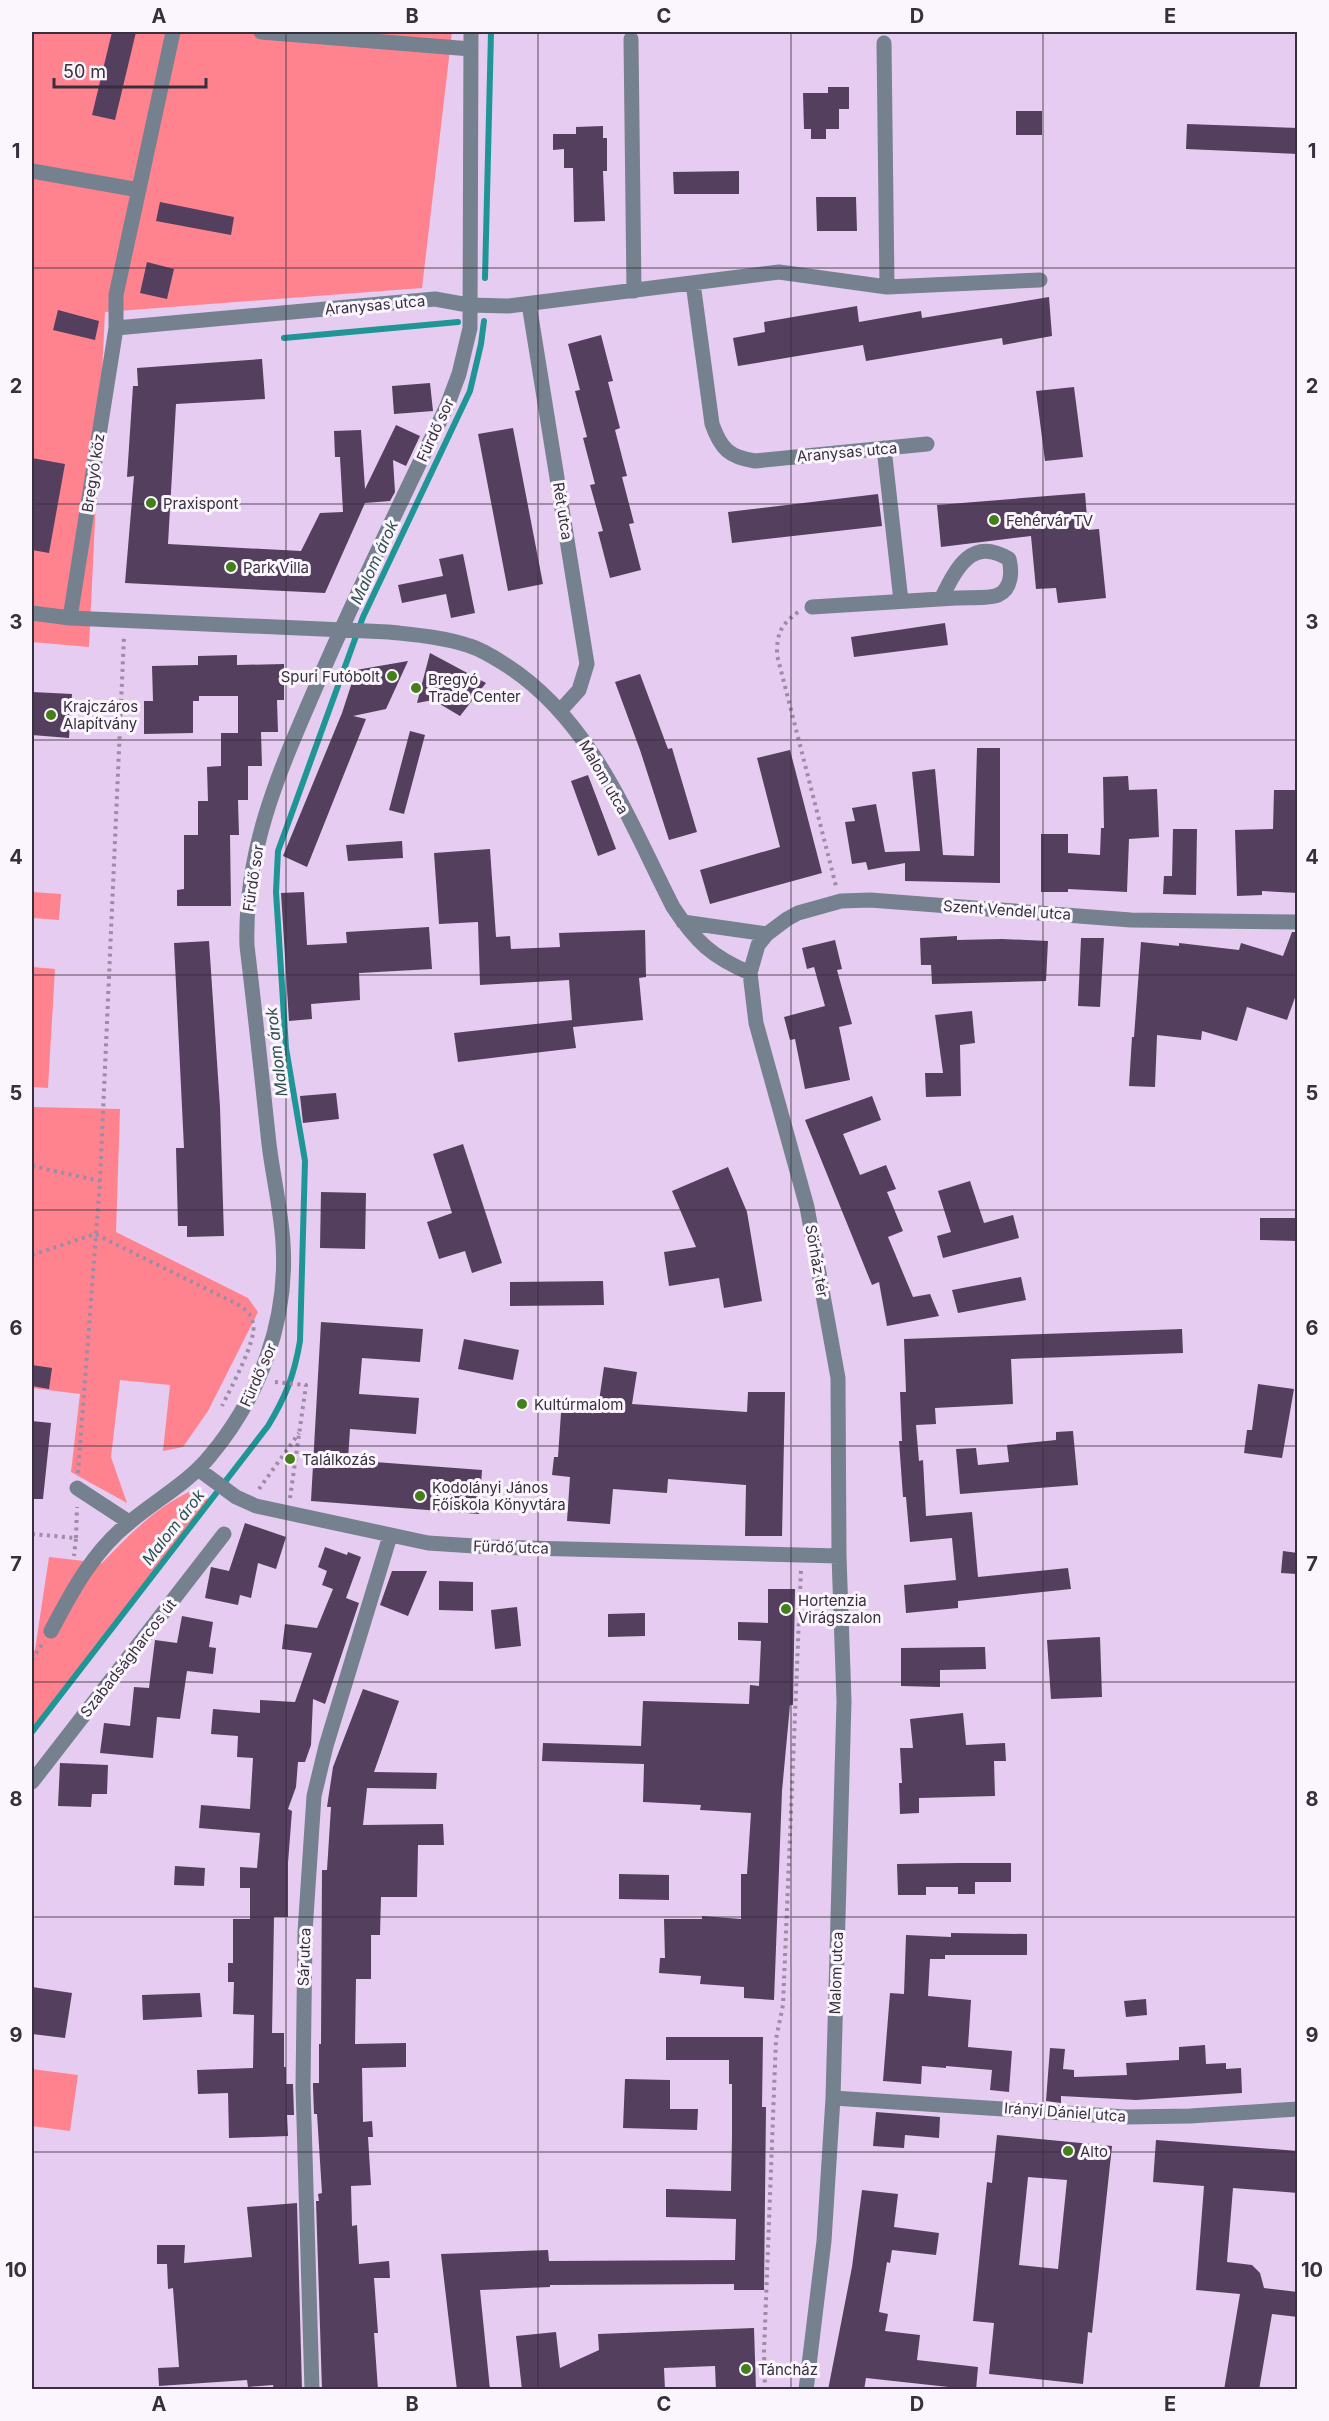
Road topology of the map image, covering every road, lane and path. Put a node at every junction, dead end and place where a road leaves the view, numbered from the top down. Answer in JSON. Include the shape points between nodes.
{"nodes":[{"id":1,"x":173,"y":32,"type":"edge"},
{"id":2,"x":261,"y":32,"type":"edge"},
{"id":3,"x":471,"y":32,"type":"edge"},
{"id":4,"x":631,"y":39,"type":"dead end"},
{"id":5,"x":884,"y":43,"type":"dead end"},
{"id":6,"x":471,"y":49,"type":"junction"},
{"id":7,"x":32,"y":171,"type":"edge"},
{"id":8,"x":139,"y":190,"type":"junction"},
{"id":9,"x":1040,"y":280,"type":"dead end"},
{"id":10,"x":693,"y":284,"type":"junction"},
{"id":11,"x":888,"y":287,"type":"junction"},
{"id":12,"x":634,"y":291,"type":"junction"},
{"id":13,"x":529,"y":304,"type":"junction"},
{"id":14,"x":468,"y":305,"type":"junction"},
{"id":15,"x":116,"y":328,"type":"junction"},
{"id":16,"x":927,"y":444,"type":"dead end"},
{"id":17,"x":884,"y":448,"type":"junction"},
{"id":18,"x":942,"y":599,"type":"junction"},
{"id":19,"x":901,"y":601,"type":"junction"},
{"id":20,"x":812,"y":607,"type":"joint"},
{"id":21,"x":32,"y":613,"type":"edge"},
{"id":22,"x":70,"y":618,"type":"junction"},
{"id":23,"x":125,"y":620,"type":"junction"},
{"id":24,"x":340,"y":631,"type":"junction"},
{"id":25,"x":560,"y":711,"type":"junction"},
{"id":26,"x":841,"y":901,"type":"junction"},
{"id":27,"x":683,"y":922,"type":"junction"},
{"id":28,"x":1298,"y":922,"type":"edge"},
{"id":29,"x":767,"y":934,"type":"junction"},
{"id":30,"x":750,"y":973,"type":"junction"},
{"id":31,"x":32,"y":1166,"type":"edge"},
{"id":32,"x":100,"y":1181,"type":"junction"},
{"id":33,"x":95,"y":1234,"type":"junction"},
{"id":34,"x":32,"y":1255,"type":"edge"},
{"id":35,"x":275,"y":1382,"type":"dead end"},
{"id":36,"x":222,"y":1408,"type":"dead end"},
{"id":37,"x":299,"y":1433,"type":"junction"},
{"id":38,"x":198,"y":1469,"type":"junction"},
{"id":39,"x":77,"y":1488,"type":"junction"},
{"id":40,"x":242,"y":1500,"type":"junction"},
{"id":41,"x":288,"y":1514,"type":"junction"},
{"id":42,"x":129,"y":1522,"type":"junction"},
{"id":43,"x":32,"y":1534,"type":"edge"},
{"id":44,"x":224,"y":1534,"type":"dead end"},
{"id":45,"x":390,"y":1536,"type":"junction"},
{"id":46,"x":75,"y":1538,"type":"junction"},
{"id":47,"x":802,"y":1555,"type":"junction"},
{"id":48,"x":839,"y":1556,"type":"junction"},
{"id":49,"x":73,"y":1561,"type":"dead end"},
{"id":50,"x":51,"y":1631,"type":"dead end"},
{"id":51,"x":32,"y":1782,"type":"edge"},
{"id":52,"x":833,"y":2098,"type":"junction"},
{"id":53,"x":1298,"y":2109,"type":"edge"},
{"id":54,"x":312,"y":2390,"type":"edge"},
{"id":55,"x":765,"y":2390,"type":"edge"},
{"id":56,"x":806,"y":2390,"type":"edge"}],
"edges":[{"from":1,"to":8,"type":"street","name":"Bregyó köz"},
{"from":2,"to":6,"type":"street"},
{"from":3,"to":6,"type":"street","name":"Fürdő sor"},
{"from":4,"to":12,"type":"street"},
{"from":5,"to":11,"type":"street"},
{"from":6,"to":14,"type":"street","name":"Fürdő sor"},
{"from":7,"to":8,"type":"street"},
{"from":8,"to":15,"type":"street","name":"Bregyó köz","via":[[116,295]]},
{"from":9,"to":11,"type":"street","name":"Aranysas utca"},
{"from":10,"to":11,"type":"street","name":"Aranysas utca","via":[[779,272]]},
{"from":10,"to":12,"type":"street","name":"Aranysas utca"},
{"from":10,"to":17,"type":"street","name":"Aranysas utca","via":[[712,424],[718,441],[728,452],[755,461]]},
{"from":12,"to":13,"type":"street","name":"Aranysas utca"},
{"from":13,"to":14,"type":"street","name":"Aranysas utca"},
{"from":13,"to":25,"type":"street","name":"Rét utca","via":[[587,664],[579,690]]},
{"from":14,"to":15,"type":"street","name":"Aranysas utca","via":[[435,300]]},
{"from":14,"to":24,"type":"street","name":"Fürdő sor","via":[[470,328],[447,406]]},
{"from":15,"to":22,"type":"street","name":"Bregyó köz"},
{"from":16,"to":17,"type":"street","name":"Aranysas utca"},
{"from":17,"to":19,"type":"street"},
{"from":18,"to":18,"type":"street","via":[[998,595],[1007,587],[1012,571],[1009,559],[997,551],[968,556]]},
{"from":18,"to":19,"type":"street"},
{"from":19,"to":20,"type":"street"},
{"from":20,"to":26,"type":"path","via":[[797,612],[784,624],[777,636],[777,655]]},
{"from":21,"to":22,"type":"street"},
{"from":22,"to":23,"type":"street"},
{"from":23,"to":24,"type":"street"},
{"from":23,"to":32,"type":"path"},
{"from":24,"to":25,"type":"street","name":"Malom utca","via":[[434,637],[481,651],[515,671]]},
{"from":24,"to":38,"type":"street","name":"Fürdő sor","via":[[279,773],[255,849],[246,911],[283,1241],[284,1283],[279,1316],[272,1346],[244,1406]]},
{"from":25,"to":27,"type":"street","name":"Malom utca","via":[[602,768]]},
{"from":26,"to":28,"type":"street","name":"Szent Vendel utca","via":[[1131,920]]},
{"from":26,"to":29,"type":"street","name":"Szent Vendel utca","via":[[798,913]]},
{"from":27,"to":29,"type":"street"},
{"from":27,"to":30,"type":"street","name":"Malom utca","via":[[708,951]]},
{"from":29,"to":30,"type":"street","name":"Szent Vendel utca","via":[[753,956]]},
{"from":30,"to":48,"type":"street","name":"Sörház tér","via":[[756,1023],[807,1207],[838,1378]]},
{"from":31,"to":32,"type":"path"},
{"from":32,"to":33,"type":"path"},
{"from":33,"to":34,"type":"path"},
{"from":33,"to":36,"type":"path","via":[[249,1313],[254,1325],[252,1340]]},
{"from":33,"to":39,"type":"path"},
{"from":35,"to":37,"type":"path","via":[[306,1385]]},
{"from":37,"to":40,"type":"path"},
{"from":37,"to":41,"type":"path"},
{"from":38,"to":40,"type":"street","name":"Fürdő utca"},
{"from":38,"to":42,"type":"street","name":"Fürdő sor"},
{"from":39,"to":42,"type":"street"},
{"from":39,"to":46,"type":"path"},
{"from":40,"to":41,"type":"street","name":"Fürdő utca"},
{"from":41,"to":45,"type":"street","name":"Fürdő utca"},
{"from":42,"to":50,"type":"street","name":"Fürdő sor","via":[[104,1545],[69,1596]]},
{"from":43,"to":46,"type":"path"},
{"from":44,"to":51,"type":"street","name":"Szabadságharcos út"},
{"from":45,"to":47,"type":"street","name":"Fürdő utca","via":[[490,1547]]},
{"from":45,"to":54,"type":"street","name":"Sár utca","via":[[314,1796],[305,1932],[303,2076]]},
{"from":46,"to":49,"type":"path"},
{"from":47,"to":48,"type":"street","name":"Fürdő utca"},
{"from":47,"to":55,"type":"path","via":[[783,2005],[776,2039]]},
{"from":48,"to":52,"type":"street","name":"Malom utca","via":[[844,1701]]},
{"from":52,"to":53,"type":"street","name":"Irányi Dániel utca","via":[[1126,2117]]},
{"from":52,"to":56,"type":"street","name":"Malom utca","via":[[824,2241]]}]}
